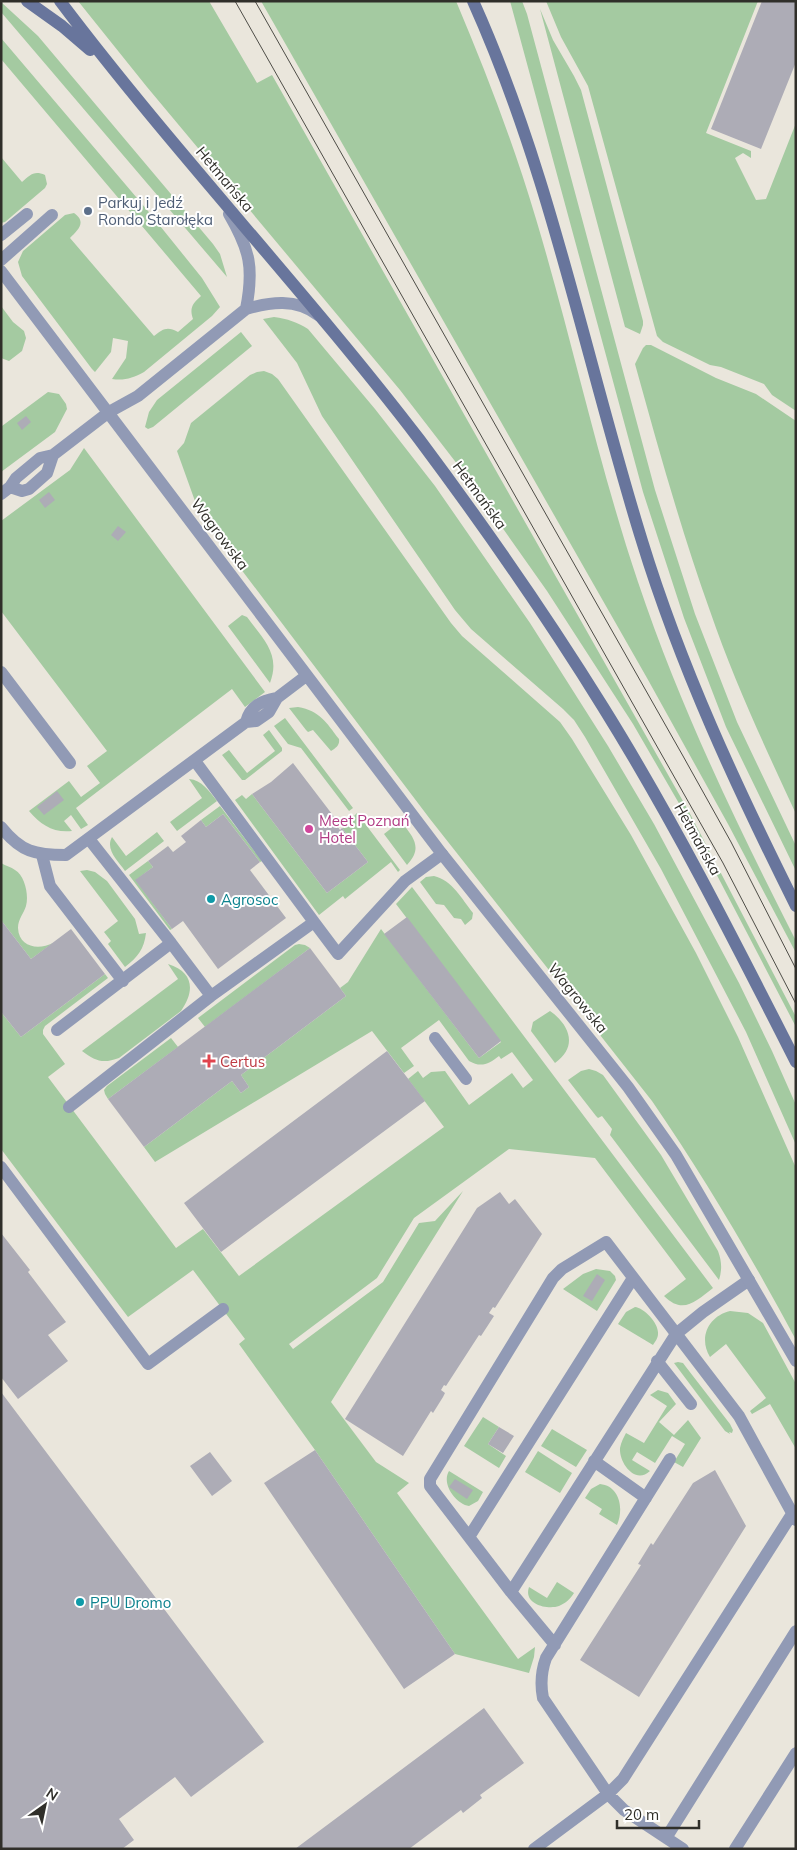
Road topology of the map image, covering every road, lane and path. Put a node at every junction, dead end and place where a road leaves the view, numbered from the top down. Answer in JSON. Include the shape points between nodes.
{"nodes":[{"id":1,"x":27,"y":1,"type":"edge"},
{"id":2,"x":60,"y":1,"type":"edge"},
{"id":3,"x":473,"y":1,"type":"edge"},
{"id":4,"x":126,"y":86,"type":"junction"},
{"id":5,"x":220,"y":198,"type":"junction"},
{"id":6,"x":27,"y":214,"type":"dead end"},
{"id":7,"x":52,"y":215,"type":"dead end"},
{"id":8,"x":1,"y":235,"type":"edge"},
{"id":9,"x":1,"y":260,"type":"edge"},
{"id":10,"x":1,"y":271,"type":"edge"},
{"id":11,"x":246,"y":309,"type":"junction"},
{"id":12,"x":322,"y":319,"type":"junction"},
{"id":13,"x":109,"y":412,"type":"junction"},
{"id":14,"x":53,"y":455,"type":"junction"},
{"id":15,"x":6,"y":491,"type":"edge"},
{"id":16,"x":1,"y":672,"type":"edge"},
{"id":17,"x":306,"y":676,"type":"junction"},
{"id":18,"x":195,"y":761,"type":"junction"},
{"id":19,"x":70,"y":763,"type":"dead end"},
{"id":20,"x":1,"y":827,"type":"edge"},
{"id":21,"x":89,"y":839,"type":"junction"},
{"id":22,"x":442,"y":854,"type":"junction"},
{"id":23,"x":42,"y":855,"type":"junction"},
{"id":24,"x":796,"y":906,"type":"edge"},
{"id":25,"x":314,"y":922,"type":"junction"},
{"id":26,"x":171,"y":943,"type":"junction"},
{"id":27,"x":123,"y":981,"type":"junction"},
{"id":28,"x":211,"y":996,"type":"junction"},
{"id":29,"x":57,"y":1030,"type":"dead end"},
{"id":30,"x":435,"y":1038,"type":"dead end"},
{"id":31,"x":796,"y":1062,"type":"edge"},
{"id":32,"x":466,"y":1080,"type":"dead end"},
{"id":33,"x":70,"y":1106,"type":"dead end"},
{"id":34,"x":1,"y":1167,"type":"edge"},
{"id":35,"x":633,"y":1278,"type":"junction"},
{"id":36,"x":749,"y":1280,"type":"junction"},
{"id":37,"x":223,"y":1309,"type":"dead end"},
{"id":38,"x":676,"y":1334,"type":"junction"},
{"id":39,"x":657,"y":1361,"type":"junction"},
{"id":40,"x":796,"y":1361,"type":"edge"},
{"id":41,"x":691,"y":1404,"type":"dead end"},
{"id":42,"x":670,"y":1459,"type":"dead end"},
{"id":43,"x":594,"y":1461,"type":"junction"},
{"id":44,"x":646,"y":1498,"type":"junction"},
{"id":45,"x":794,"y":1517,"type":"edge"},
{"id":46,"x":469,"y":1538,"type":"junction"},
{"id":47,"x":511,"y":1592,"type":"junction"},
{"id":48,"x":796,"y":1631,"type":"edge"},
{"id":49,"x":554,"y":1645,"type":"junction"},
{"id":50,"x":796,"y":1753,"type":"edge"},
{"id":51,"x":608,"y":1794,"type":"junction"},
{"id":52,"x":666,"y":1838,"type":"junction"},
{"id":53,"x":534,"y":1849,"type":"edge"},
{"id":54,"x":683,"y":1849,"type":"edge"},
{"id":55,"x":735,"y":1849,"type":"edge"}],
"edges":[{"from":1,"to":4,"type":"street","via":[[89,49]]},
{"from":2,"to":4,"type":"street","name":"Hetmańska"},
{"from":3,"to":24,"type":"street","via":[[537,170],[604,414],[658,591],[714,735]]},
{"from":4,"to":5,"type":"street","name":"Hetmańska"},
{"from":5,"to":11,"type":"street","via":[[238,230],[248,257],[251,283]]},
{"from":5,"to":12,"type":"street","name":"Hetmańska"},
{"from":6,"to":8,"type":"street"},
{"from":7,"to":9,"type":"street"},
{"from":10,"to":13,"type":"street","name":"Wagrowska"},
{"from":11,"to":12,"type":"street","via":[[287,303],[306,308]]},
{"from":11,"to":13,"type":"street","via":[[138,396]]},
{"from":12,"to":31,"type":"street","name":"Hetmańska","via":[[443,472],[578,667],[700,877]]},
{"from":13,"to":14,"type":"street"},
{"from":13,"to":17,"type":"street","name":"Wagrowska"},
{"from":14,"to":15,"type":"street","via":[[40,458]]},
{"from":14,"to":15,"type":"street","via":[[48,473],[29,489]]},
{"from":16,"to":19,"type":"street"},
{"from":17,"to":18,"type":"street","via":[[277,698],[269,712],[256,721],[246,722]]},
{"from":17,"to":22,"type":"street","name":"Wagrowska"},
{"from":18,"to":21,"type":"street"},
{"from":18,"to":25,"type":"street"},
{"from":20,"to":23,"type":"street","via":[[25,850]]},
{"from":21,"to":23,"type":"street","via":[[66,855]]},
{"from":21,"to":26,"type":"street"},
{"from":22,"to":25,"type":"street","via":[[405,881],[338,954]]},
{"from":22,"to":36,"type":"street","name":"Wagrowska","via":[[628,1087],[676,1156]]},
{"from":23,"to":27,"type":"street","via":[[50,886]]},
{"from":25,"to":28,"type":"street"},
{"from":26,"to":27,"type":"street"},
{"from":26,"to":28,"type":"street"},
{"from":27,"to":29,"type":"street"},
{"from":28,"to":33,"type":"street"},
{"from":30,"to":32,"type":"street"},
{"from":34,"to":37,"type":"street","via":[[148,1364]]},
{"from":35,"to":38,"type":"street"},
{"from":35,"to":46,"type":"street"},
{"from":35,"to":46,"type":"street","via":[[606,1242],[562,1268],[553,1278],[430,1479],[430,1486]]},
{"from":36,"to":38,"type":"street"},
{"from":36,"to":40,"type":"street","name":"Wagrowska"},
{"from":38,"to":39,"type":"street"},
{"from":38,"to":45,"type":"street","via":[[739,1416]]},
{"from":39,"to":41,"type":"street"},
{"from":39,"to":43,"type":"street"},
{"from":42,"to":44,"type":"street"},
{"from":43,"to":44,"type":"street"},
{"from":43,"to":47,"type":"street"},
{"from":44,"to":49,"type":"street"},
{"from":45,"to":51,"type":"street","via":[[623,1779]]},
{"from":46,"to":47,"type":"street"},
{"from":47,"to":49,"type":"street"},
{"from":48,"to":52,"type":"street"},
{"from":49,"to":51,"type":"street","via":[[542,1671],[540,1685],[543,1698]]},
{"from":50,"to":55,"type":"street"},
{"from":51,"to":52,"type":"street","via":[[624,1810]]},
{"from":51,"to":53,"type":"street"},
{"from":52,"to":54,"type":"street"}]}
